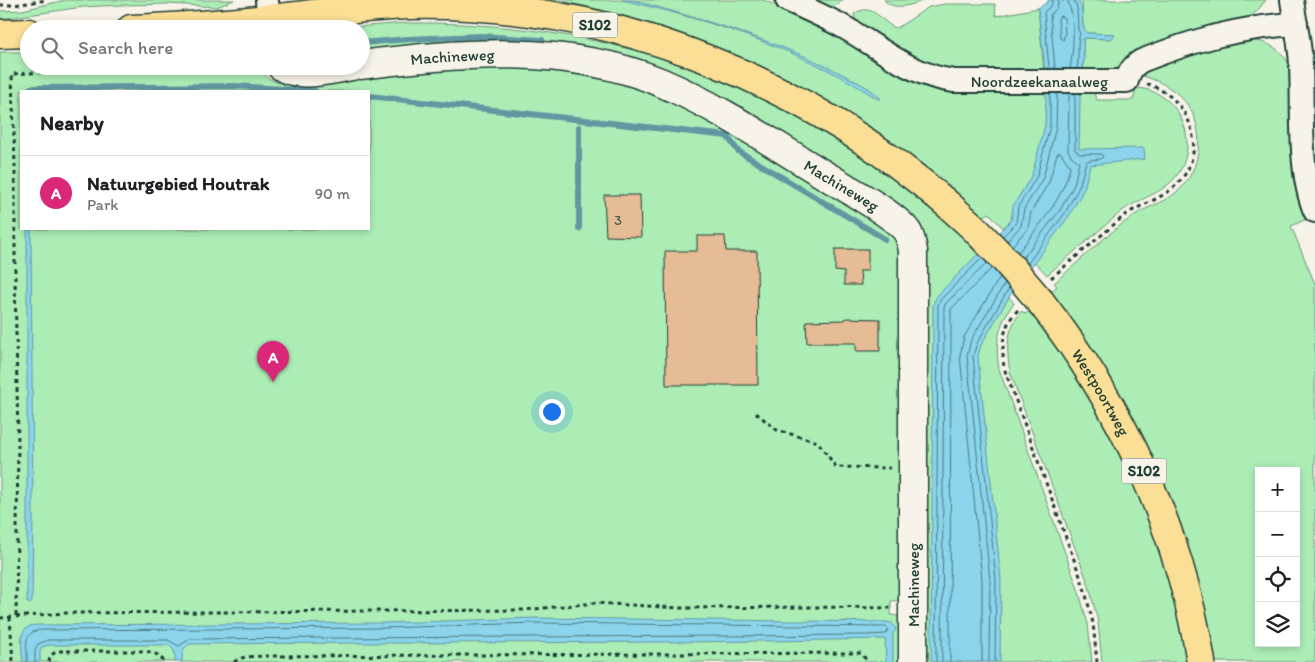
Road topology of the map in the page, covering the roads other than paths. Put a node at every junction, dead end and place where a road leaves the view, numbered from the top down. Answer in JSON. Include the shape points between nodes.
{"nodes":[{"id":1,"x":787,"y":0,"type":"edge"},
{"id":2,"x":1292,"y":0,"type":"edge"},
{"id":3,"x":268,"y":16,"type":"edge"},
{"id":4,"x":226,"y":20,"type":"edge"},
{"id":5,"x":1296,"y":24,"type":"junction"},
{"id":6,"x":20,"y":33,"type":"edge"},
{"id":7,"x":0,"y":34,"type":"edge"},
{"id":8,"x":370,"y":64,"type":"edge"},
{"id":9,"x":1315,"y":211,"type":"edge"},
{"id":10,"x":913,"y":662,"type":"edge"},
{"id":11,"x":1201,"y":662,"type":"edge"}],
"edges":[{"from":1,"to":5,"type":"street","name":"Noordzeekanaalweg","via":[[839,25],[921,73],[937,79],[971,81],[1127,81],[1129,72],[1142,61],[1201,40],[1242,29]]},
{"from":2,"to":5,"type":"street"},
{"from":3,"to":4,"type":"main road"},
{"from":3,"to":11,"type":"main road","name":"Westpoortweg","number":"S102","bridge":true,"via":[[412,5],[455,6],[533,13],[590,24],[632,34],[757,79],[804,103],[893,160],[973,227],[1011,267],[1065,334],[1097,382],[1148,480],[1178,562]]},
{"from":5,"to":9,"type":"street","via":[[1300,45],[1303,143],[1309,197]]},
{"from":6,"to":7,"type":"main road"},
{"from":8,"to":10,"type":"street","name":"Machineweg","via":[[495,54],[556,58],[628,71],[660,82],[740,124],[902,225],[908,232],[912,251]]}]}
